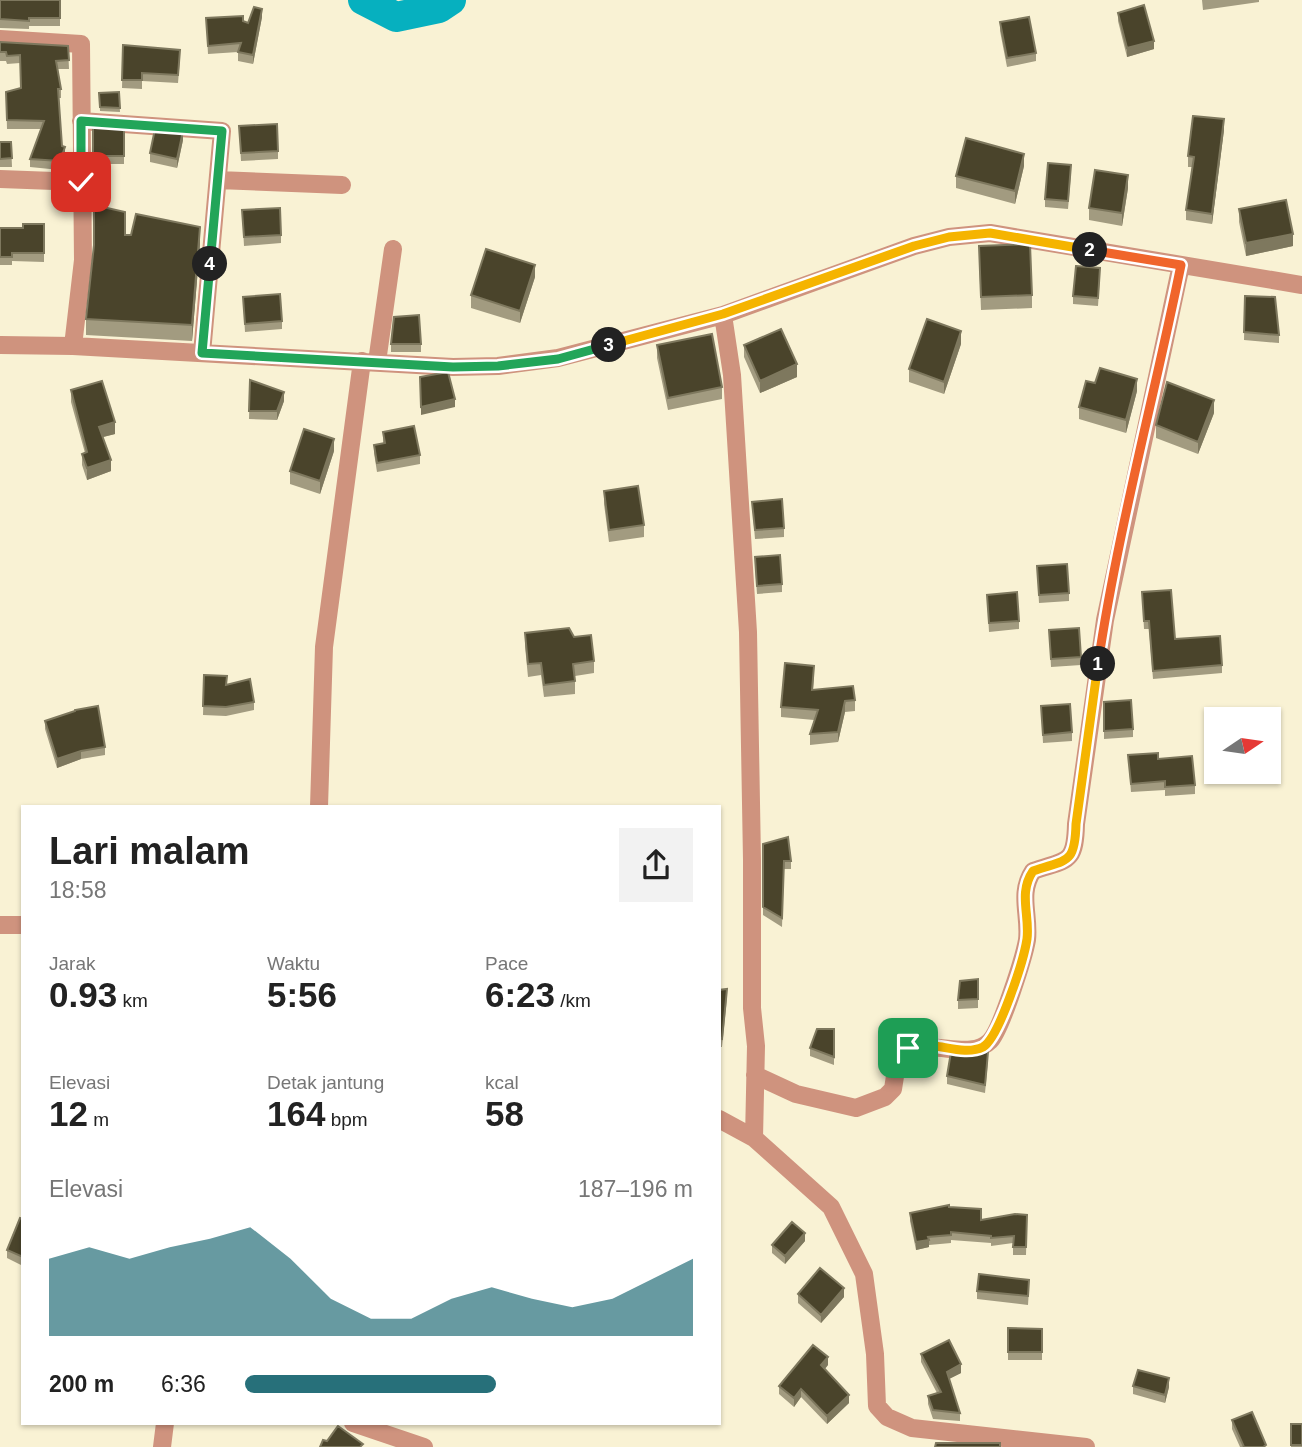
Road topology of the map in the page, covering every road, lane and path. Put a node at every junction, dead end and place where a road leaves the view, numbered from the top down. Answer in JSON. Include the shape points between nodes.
{"nodes":[{"id":1,"x":0,"y":39,"type":"edge"},
{"id":2,"x":81,"y":121,"type":"junction"},
{"id":3,"x":0,"y":179,"type":"edge"},
{"id":4,"x":218,"y":180,"type":"junction"},
{"id":5,"x":81,"y":182,"type":"junction"},
{"id":6,"x":342,"y":185,"type":"dead end"},
{"id":7,"x":393,"y":249,"type":"dead end"},
{"id":8,"x":1181,"y":265,"type":"junction"},
{"id":9,"x":1302,"y":285,"type":"edge"},
{"id":10,"x":723,"y":314,"type":"junction"},
{"id":11,"x":0,"y":345,"type":"edge"},
{"id":12,"x":73,"y":346,"type":"junction"},
{"id":13,"x":202,"y":353,"type":"junction"},
{"id":14,"x":370,"y":362,"type":"junction"},
{"id":15,"x":319,"y":805,"type":"edge"},
{"id":16,"x":0,"y":925,"type":"edge"},
{"id":17,"x":21,"y":925,"type":"edge"},
{"id":18,"x":755,"y":1075,"type":"junction"},
{"id":19,"x":721,"y":1120,"type":"edge"},
{"id":20,"x":754,"y":1138,"type":"junction"},
{"id":21,"x":165,"y":1425,"type":"edge"},
{"id":22,"x":359,"y":1425,"type":"edge"},
{"id":23,"x":162,"y":1447,"type":"edge"},
{"id":24,"x":424,"y":1447,"type":"edge"},
{"id":25,"x":1086,"y":1447,"type":"edge"}],
"edges":[{"from":1,"to":2,"type":"street","via":[[81,44]]},
{"from":2,"to":4,"type":"street","via":[[222,131]]},
{"from":2,"to":5,"type":"street"},
{"from":3,"to":5,"type":"street"},
{"from":4,"to":6,"type":"street"},
{"from":4,"to":13,"type":"street"},
{"from":5,"to":12,"type":"street","via":[[83,260]]},
{"from":7,"to":14,"type":"street"},
{"from":8,"to":9,"type":"street"},
{"from":8,"to":10,"type":"street","via":[[990,233],[949,237]]},
{"from":8,"to":18,"type":"street","via":[[1105,620],[1075,845],[1070,856],[1033,871],[1028,878],[1024,900],[1027,938],[992,1040],[982,1048],[968,1050],[908,1048],[898,1057],[893,1089],[856,1108],[796,1094]]},
{"from":10,"to":14,"type":"street","via":[[558,359],[453,367]]},
{"from":10,"to":18,"type":"street","via":[[732,374],[748,632]]},
{"from":11,"to":12,"type":"street"},
{"from":12,"to":13,"type":"street"},
{"from":13,"to":14,"type":"street"},
{"from":14,"to":15,"type":"street","via":[[324,647]]},
{"from":16,"to":17,"type":"street"},
{"from":18,"to":20,"type":"street"},
{"from":19,"to":20,"type":"street"},
{"from":20,"to":25,"type":"street","via":[[831,1207],[864,1274],[875,1354],[875,1396],[882,1413],[904,1426]]},
{"from":21,"to":23,"type":"street"},
{"from":22,"to":24,"type":"street"}]}
